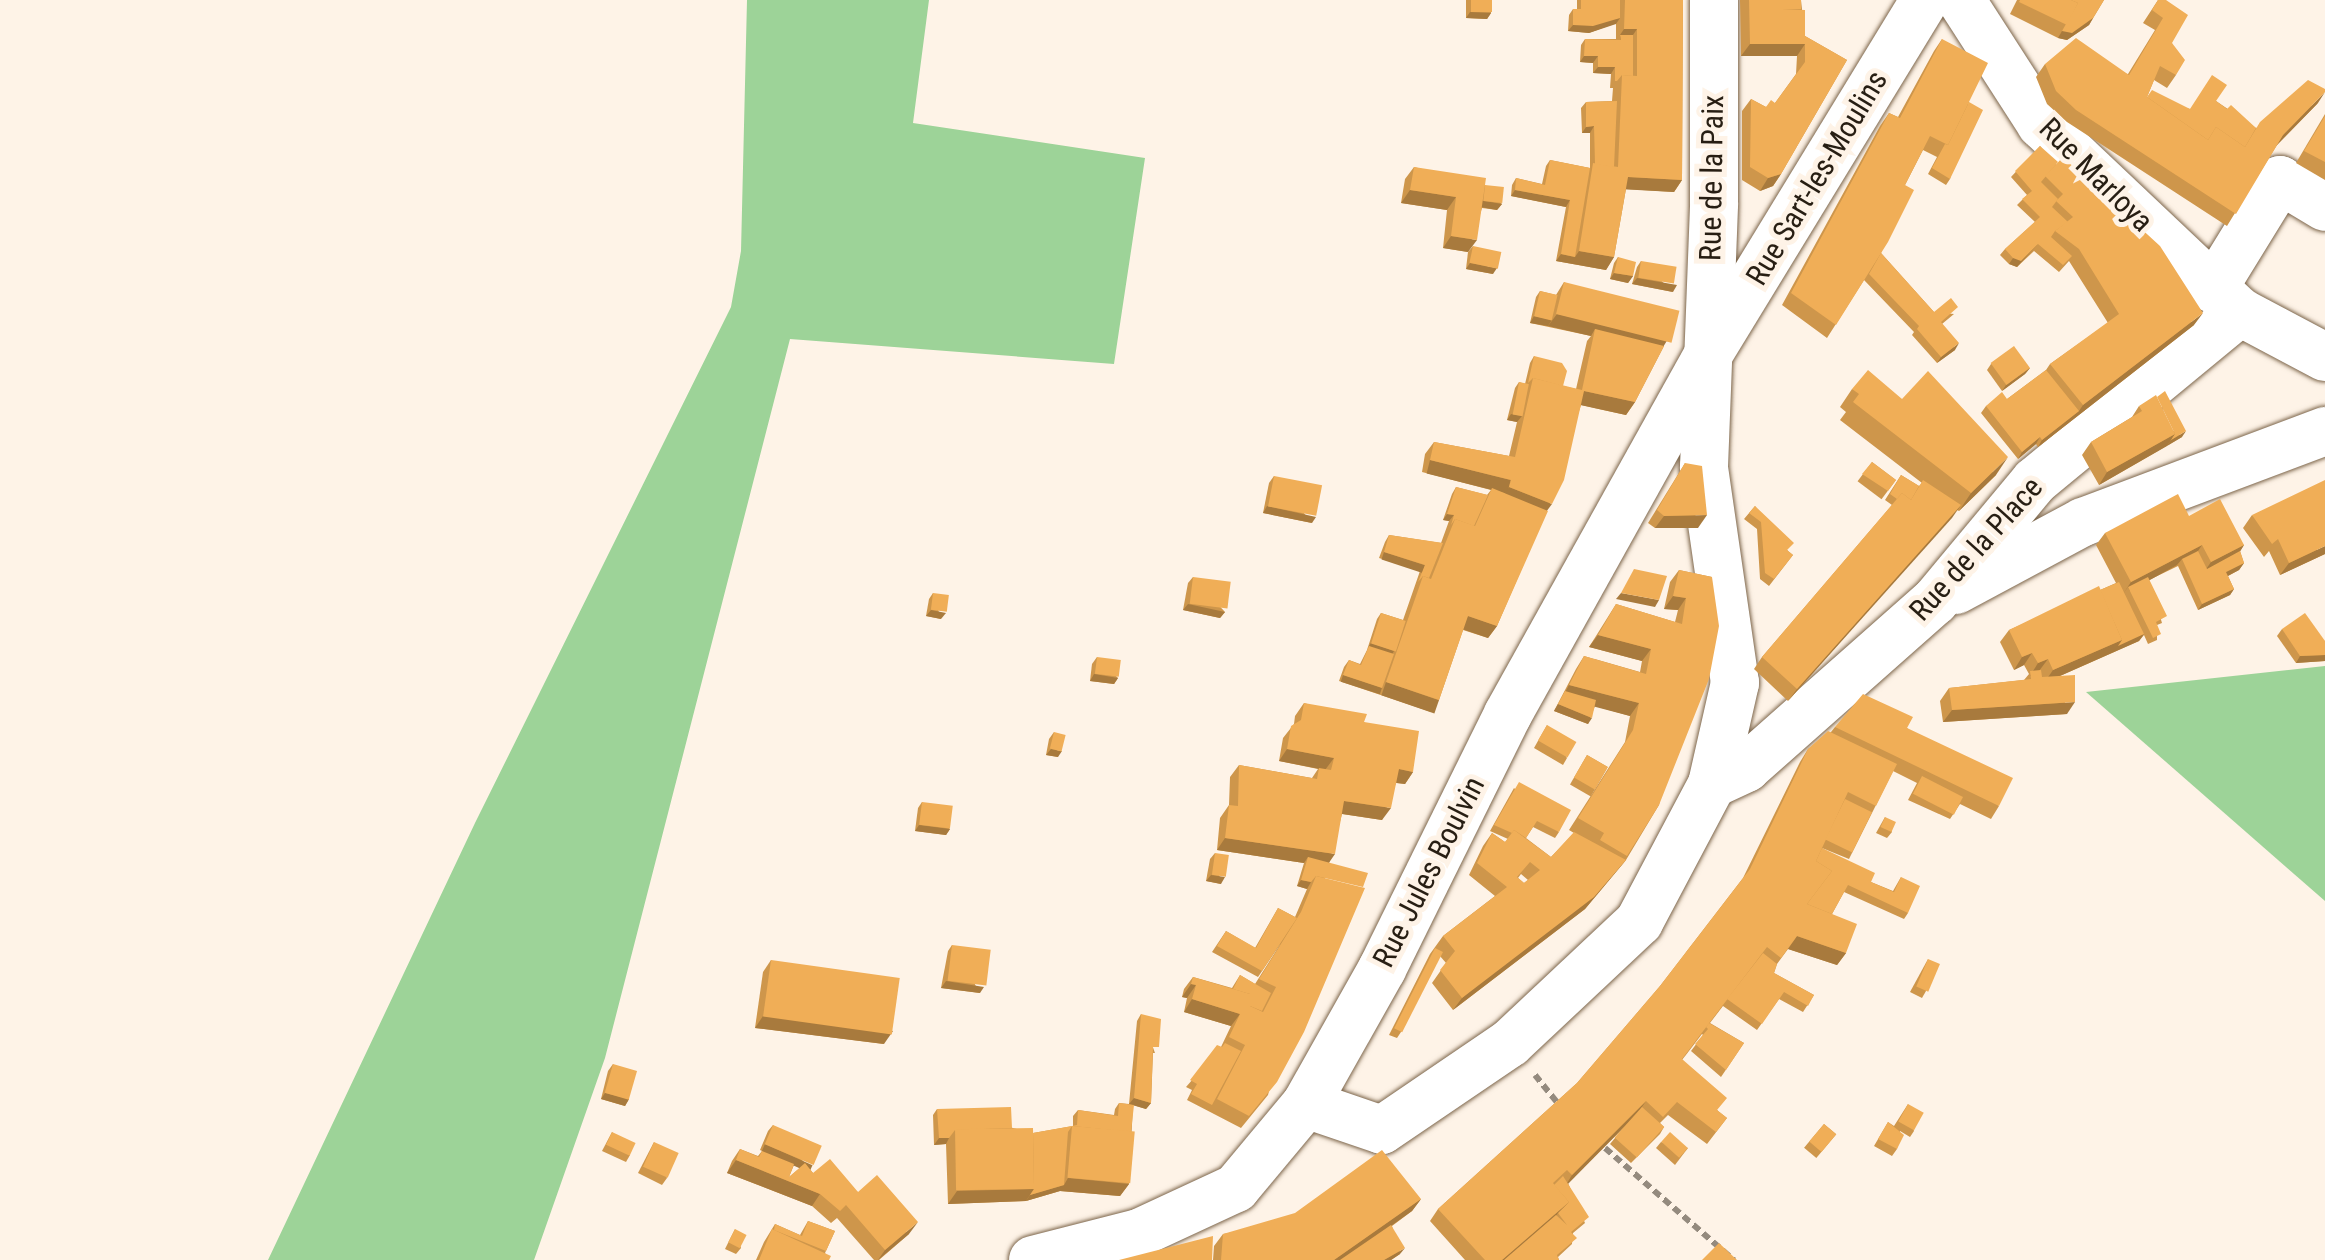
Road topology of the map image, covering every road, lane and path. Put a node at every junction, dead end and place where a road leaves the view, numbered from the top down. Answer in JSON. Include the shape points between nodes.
{"nodes":[{"id":1,"x":1714,"y":0,"type":"edge"},
{"id":2,"x":1925,"y":0,"type":"edge"},
{"id":3,"x":1961,"y":0,"type":"edge"},
{"id":4,"x":2325,"y":207,"type":"edge"},
{"id":5,"x":2226,"y":301,"type":"junction"},
{"id":6,"x":1708,"y":355,"type":"junction"},
{"id":7,"x":2325,"y":357,"type":"edge"},
{"id":8,"x":2325,"y":431,"type":"edge"},
{"id":9,"x":1935,"y":602,"type":"junction"},
{"id":10,"x":1712,"y":784,"type":"junction"},
{"id":11,"x":1306,"y":1104,"type":"junction"},
{"id":12,"x":1605,"y":1148,"type":"edge"},
{"id":13,"x":1033,"y":1260,"type":"edge"},
{"id":14,"x":1734,"y":1260,"type":"edge"}],
"edges":[{"from":1,"to":6,"type":"street","name":"Rue de la Paix"},
{"from":2,"to":6,"type":"street","name":"Rue Sart-les-Moulins"},
{"from":3,"to":5,"type":"street","name":"Rue Marloya","via":[[2040,124]]},
{"from":4,"to":5,"type":"street","via":[[2280,180]]},
{"from":5,"to":7,"type":"street","name":"Rue Marloya"},
{"from":5,"to":9,"type":"street","name":"Rue de la Place","via":[[2035,481]]},
{"from":6,"to":10,"type":"street","name":"Rue de la Paix","via":[[1704,466],[1735,684]]},
{"from":6,"to":11,"type":"street","name":"Rue Jules Boulvin","via":[[1508,714],[1382,969]]},
{"from":8,"to":9,"type":"street","via":[[2083,522]]},
{"from":9,"to":10,"type":"street","name":"Rue de la Place","via":[[1746,768]]},
{"from":10,"to":11,"type":"street","name":"Rue de la Paix","via":[[1639,922],[1510,1043],[1382,1130]]},
{"from":11,"to":13,"type":"street","name":"Rue Jules Boulvin","via":[[1236,1188],[1139,1232]]},
{"from":12,"to":14,"type":"path"}]}
